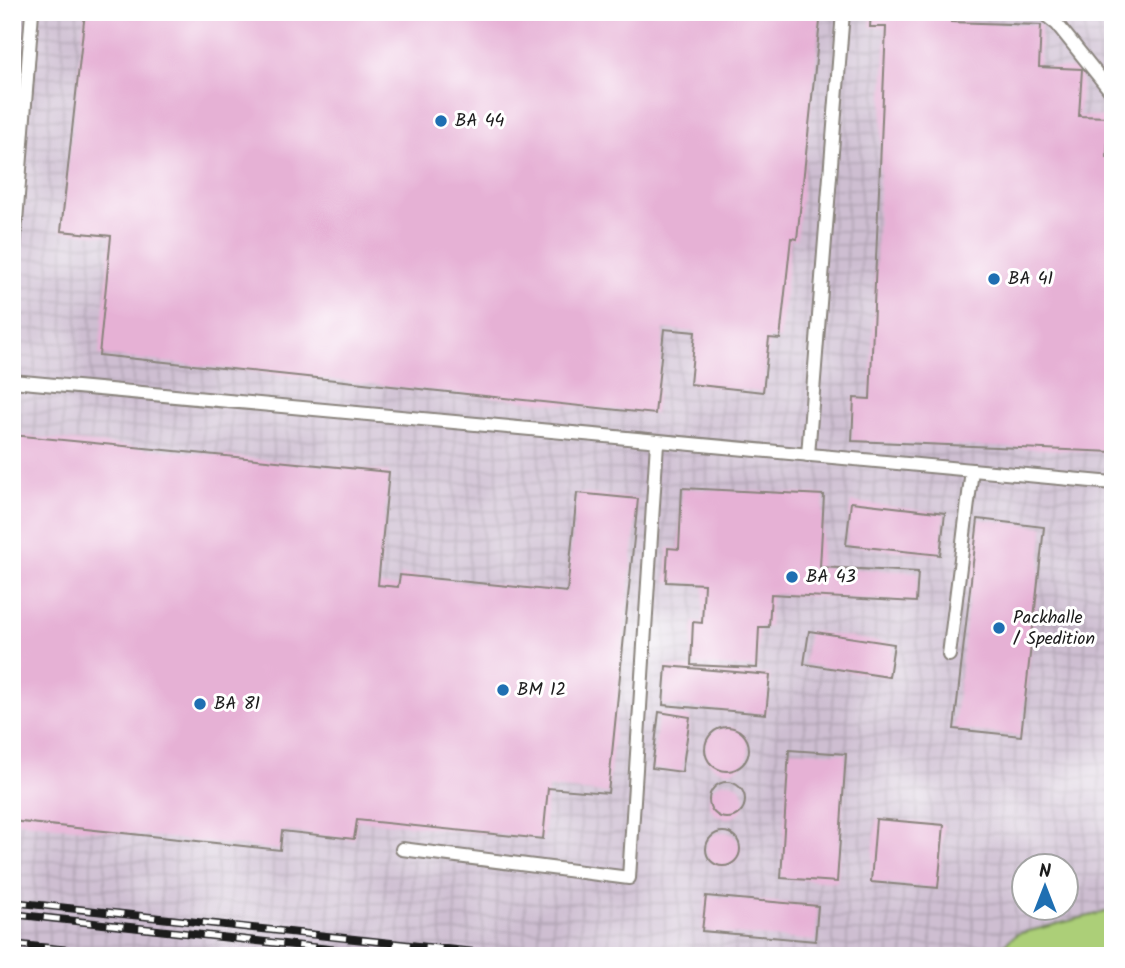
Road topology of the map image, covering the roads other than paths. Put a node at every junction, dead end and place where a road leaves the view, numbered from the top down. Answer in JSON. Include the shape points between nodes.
{"nodes":[{"id":1,"x":32,"y":12,"type":"edge"},
{"id":2,"x":843,"y":12,"type":"edge"},
{"id":3,"x":1042,"y":12,"type":"edge"},
{"id":4,"x":1113,"y":94,"type":"edge"},
{"id":5,"x":12,"y":274,"type":"edge"},
{"id":6,"x":12,"y":381,"type":"edge"},
{"id":7,"x":657,"y":443,"type":"junction"},
{"id":8,"x":808,"y":455,"type":"junction"},
{"id":9,"x":972,"y":470,"type":"junction"},
{"id":10,"x":1113,"y":483,"type":"edge"},
{"id":11,"x":949,"y":655,"type":"dead end"},
{"id":12,"x":402,"y":849,"type":"dead end"}],
"edges":[{"from":1,"to":5,"type":"lane"},
{"from":2,"to":8,"type":"lane"},
{"from":3,"to":4,"type":"lane"},
{"from":6,"to":7,"type":"lane"},
{"from":7,"to":8,"type":"lane"},
{"from":7,"to":12,"type":"lane","via":[[629,878]]},
{"from":8,"to":9,"type":"lane"},
{"from":9,"to":10,"type":"lane"},
{"from":9,"to":11,"type":"lane"}]}
